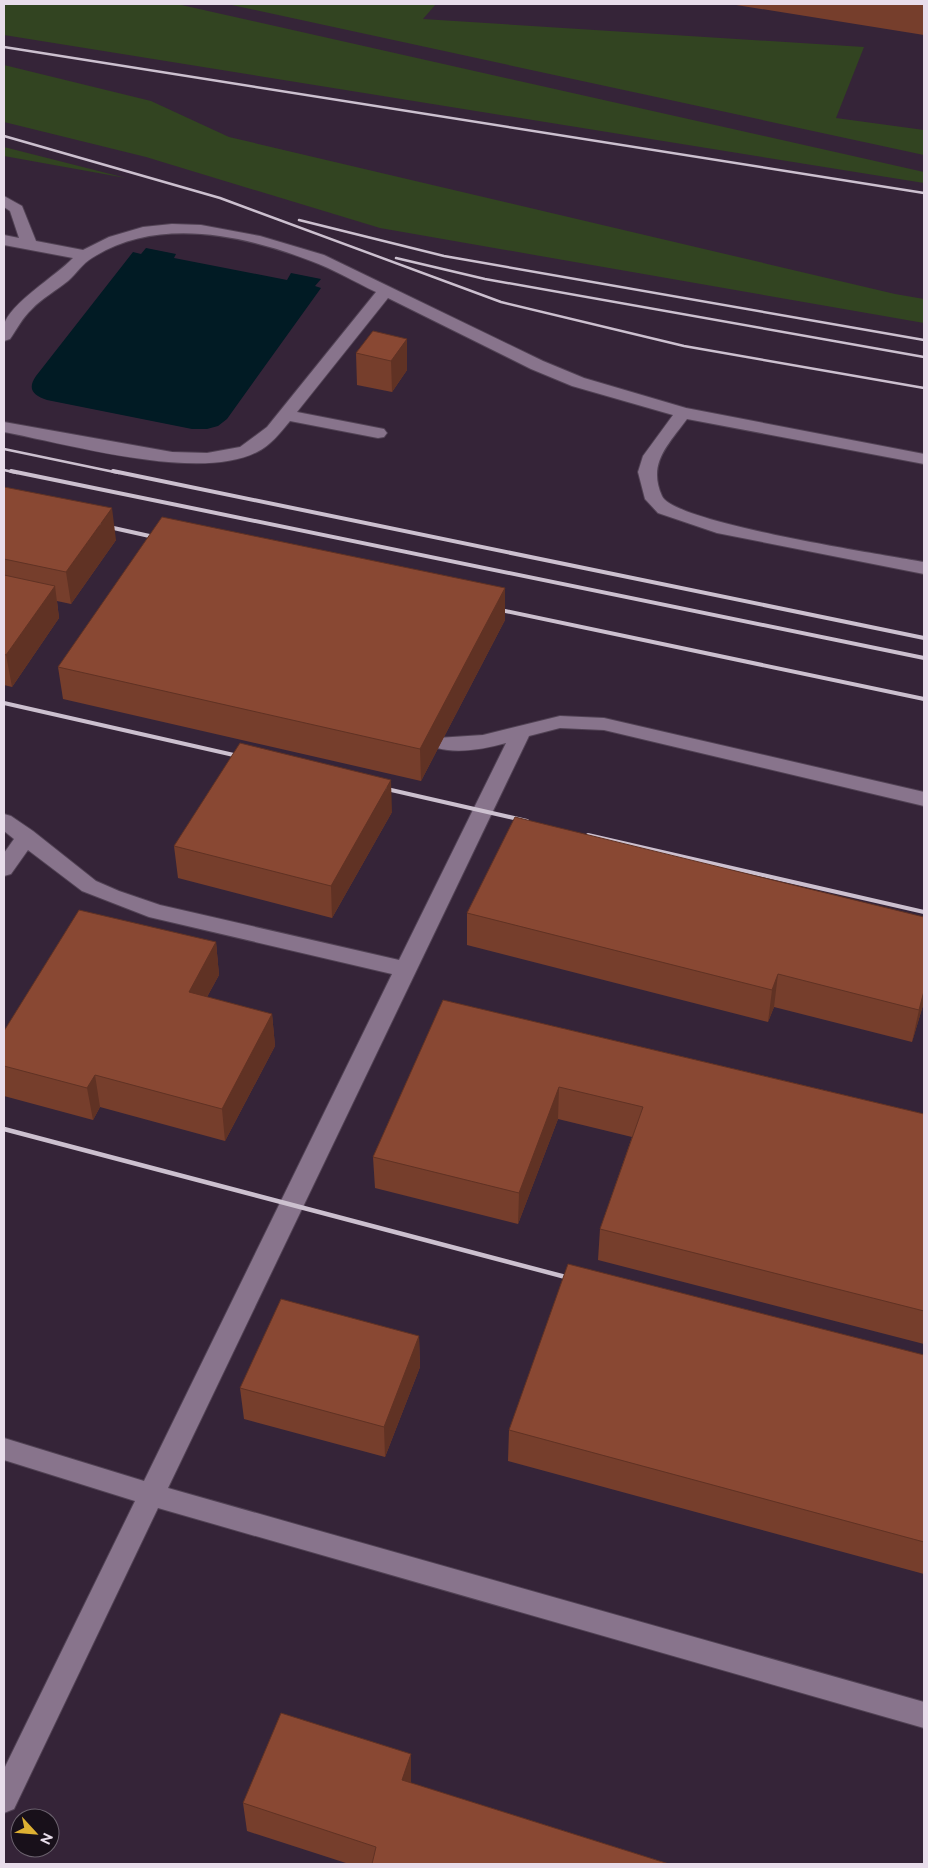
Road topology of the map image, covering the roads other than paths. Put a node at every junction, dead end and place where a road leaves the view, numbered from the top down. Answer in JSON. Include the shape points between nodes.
{"nodes":[{"id":1,"x":4,"y":200,"type":"edge"},
{"id":2,"x":4,"y":240,"type":"edge"},
{"id":3,"x":29,"y":244,"type":"junction"},
{"id":4,"x":85,"y":255,"type":"junction"},
{"id":5,"x":386,"y":290,"type":"junction"},
{"id":6,"x":4,"y":336,"type":"edge"},
{"id":7,"x":683,"y":413,"type":"junction"},
{"id":8,"x":286,"y":415,"type":"junction"},
{"id":9,"x":4,"y":427,"type":"edge"},
{"id":10,"x":378,"y":433,"type":"dead end"},
{"id":11,"x":924,"y":459,"type":"edge"},
{"id":12,"x":924,"y":568,"type":"edge"},
{"id":13,"x":521,"y":731,"type":"junction"},
{"id":14,"x":444,"y":742,"type":"dead end"},
{"id":15,"x":924,"y":799,"type":"edge"},
{"id":16,"x":4,"y":821,"type":"edge"},
{"id":17,"x":26,"y":836,"type":"junction"},
{"id":18,"x":4,"y":869,"type":"edge"},
{"id":19,"x":406,"y":970,"type":"junction"},
{"id":20,"x":4,"y":1449,"type":"edge"},
{"id":21,"x":152,"y":1495,"type":"junction"},
{"id":22,"x":924,"y":1715,"type":"edge"},
{"id":23,"x":4,"y":1799,"type":"edge"}],
"edges":[{"from":1,"to":3,"type":"lane","via":[[17,209]]},
{"from":2,"to":3,"type":"lane"},
{"from":3,"to":4,"type":"lane"},
{"from":4,"to":5,"type":"lane","via":[[104,244],[145,230],[209,229],[281,245],[318,258]]},
{"from":4,"to":6,"type":"lane","via":[[65,276],[25,306]]},
{"from":5,"to":7,"type":"lane","via":[[554,372]]},
{"from":5,"to":8,"type":"lane"},
{"from":7,"to":11,"type":"lane"},
{"from":7,"to":12,"type":"lane","via":[[652,456],[647,472],[654,499],[664,509],[717,528]]},
{"from":8,"to":9,"type":"lane","via":[[260,443],[244,452],[207,458],[155,456]]},
{"from":8,"to":10,"type":"lane"},
{"from":13,"to":14,"type":"lane","via":[[472,744]]},
{"from":13,"to":15,"type":"lane","via":[[560,722],[604,724]]},
{"from":13,"to":19,"type":"lane"},
{"from":16,"to":17,"type":"lane"},
{"from":17,"to":18,"type":"lane"},
{"from":17,"to":19,"type":"lane","via":[[89,886],[156,912]]},
{"from":19,"to":21,"type":"lane"},
{"from":20,"to":21,"type":"lane"},
{"from":21,"to":22,"type":"lane"},
{"from":21,"to":23,"type":"lane"}]}
